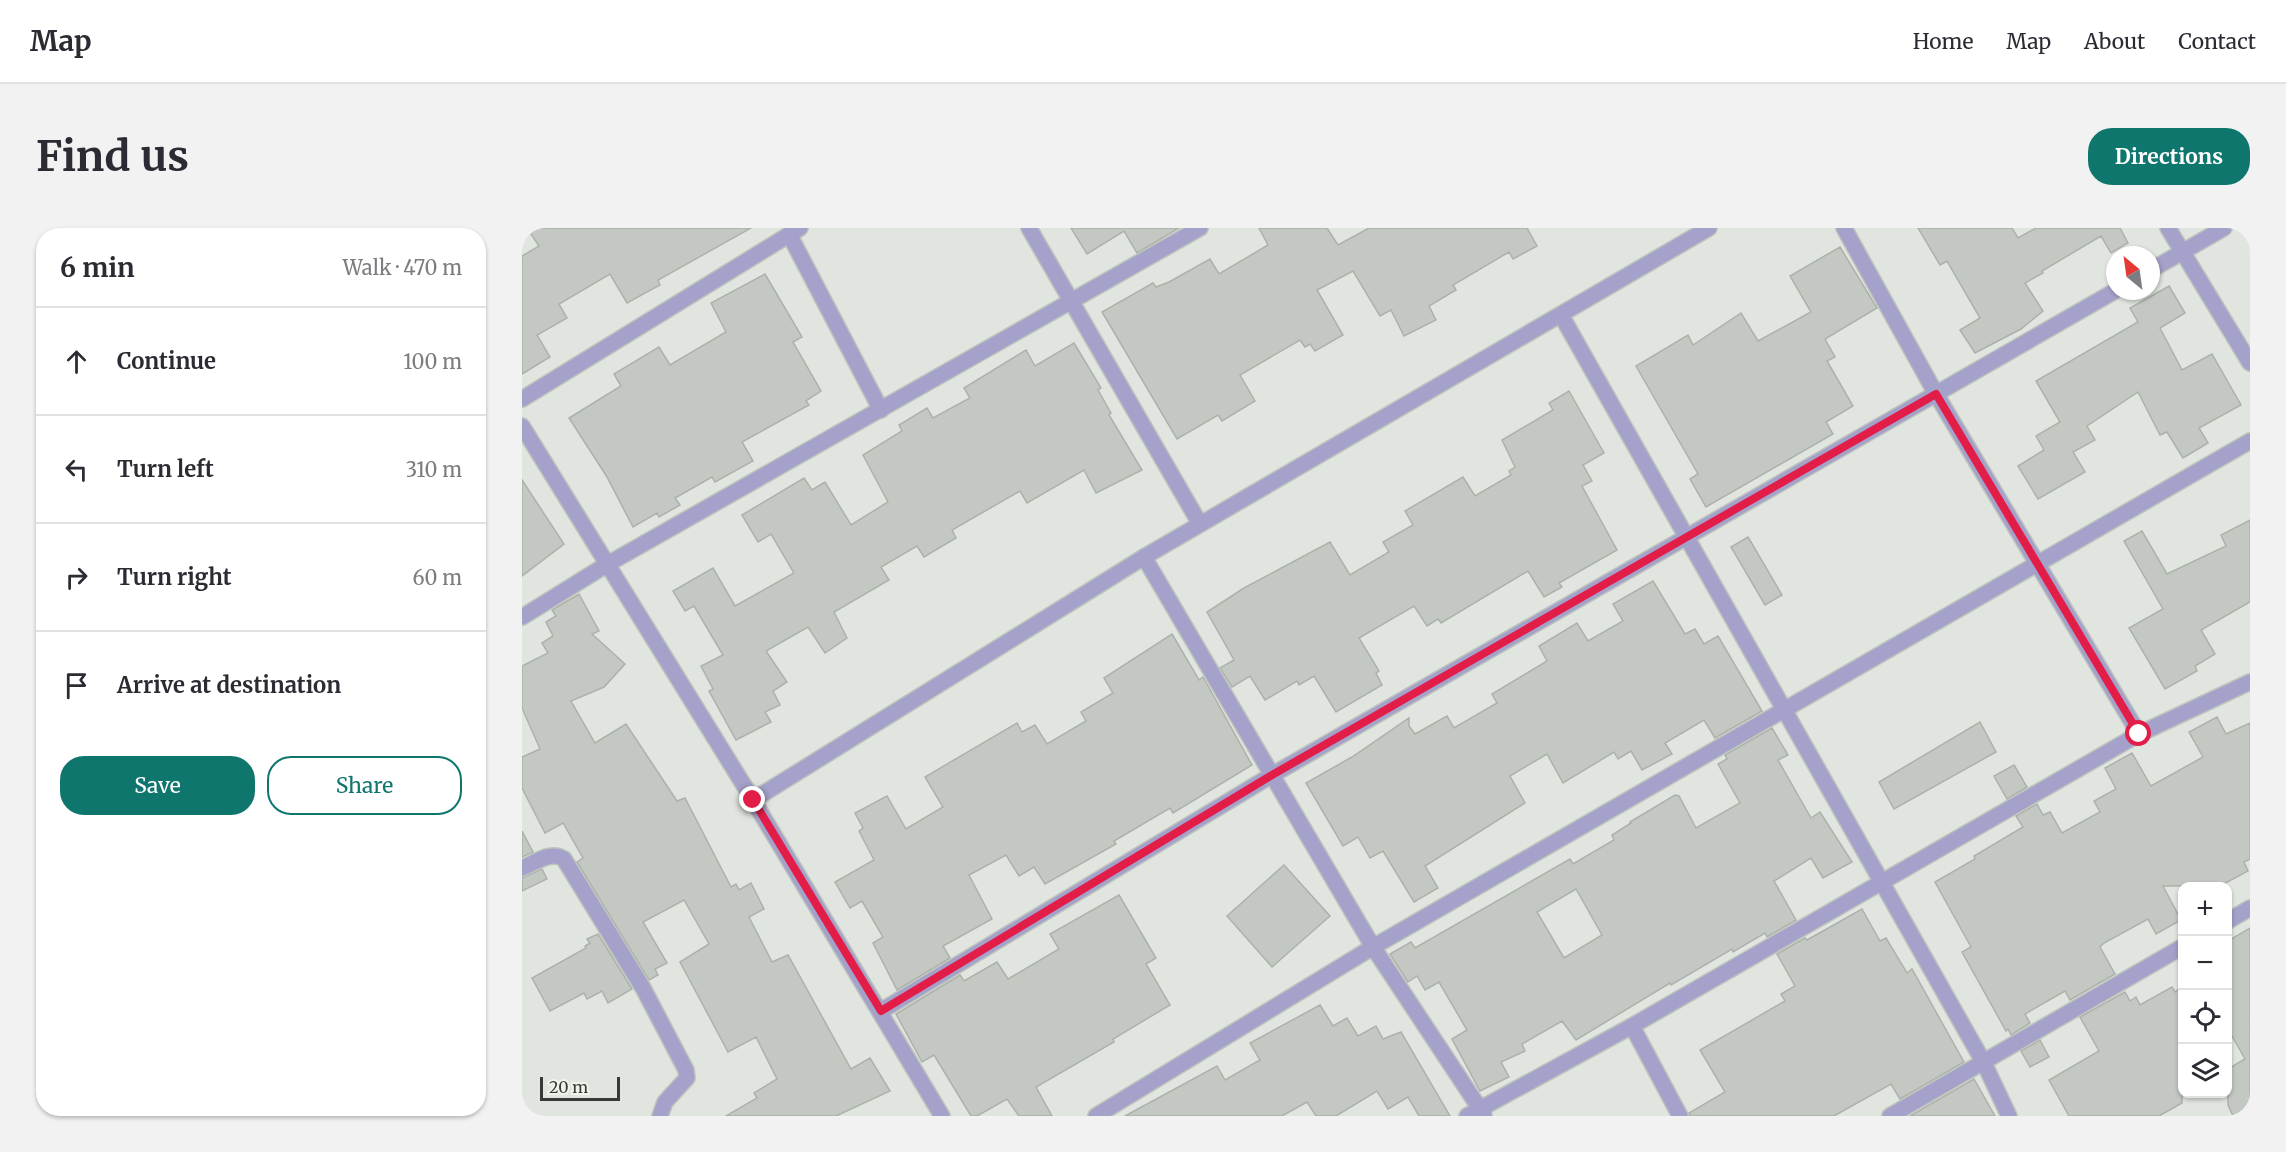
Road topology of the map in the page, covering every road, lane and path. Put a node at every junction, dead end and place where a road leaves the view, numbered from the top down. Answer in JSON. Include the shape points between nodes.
{"nodes":[{"id":1,"x":1029,"y":228,"type":"edge"},
{"id":2,"x":1200,"y":228,"type":"edge"},
{"id":3,"x":1709,"y":228,"type":"edge"},
{"id":4,"x":1844,"y":228,"type":"edge"},
{"id":5,"x":2168,"y":228,"type":"edge"},
{"id":6,"x":2224,"y":228,"type":"edge"},
{"id":7,"x":795,"y":231,"type":"edge"},
{"id":8,"x":1692,"y":232,"type":"edge"},
{"id":9,"x":2182,"y":252,"type":"junction"},
{"id":10,"x":2160,"y":265,"type":"edge"},
{"id":11,"x":2106,"y":296,"type":"edge"},
{"id":12,"x":1071,"y":301,"type":"junction"},
{"id":13,"x":1561,"y":315,"type":"junction"},
{"id":14,"x":2250,"y":363,"type":"edge"},
{"id":15,"x":1936,"y":394,"type":"junction"},
{"id":16,"x":522,"y":399,"type":"edge"},
{"id":17,"x":881,"y":410,"type":"junction"},
{"id":18,"x":522,"y":426,"type":"edge"},
{"id":19,"x":2250,"y":441,"type":"edge"},
{"id":20,"x":1200,"y":524,"type":"junction"},
{"id":21,"x":1687,"y":538,"type":"junction"},
{"id":22,"x":1144,"y":557,"type":"junction"},
{"id":23,"x":2037,"y":565,"type":"junction"},
{"id":24,"x":606,"y":566,"type":"junction"},
{"id":25,"x":522,"y":617,"type":"edge"},
{"id":26,"x":2250,"y":682,"type":"edge"},
{"id":27,"x":1785,"y":709,"type":"junction"},
{"id":28,"x":2139,"y":734,"type":"junction"},
{"id":29,"x":1272,"y":775,"type":"junction"},
{"id":30,"x":753,"y":800,"type":"junction"},
{"id":31,"x":522,"y":868,"type":"edge"},
{"id":32,"x":1882,"y":881,"type":"junction"},
{"id":33,"x":2250,"y":908,"type":"edge"},
{"id":34,"x":2232,"y":919,"type":"edge"},
{"id":35,"x":1373,"y":947,"type":"junction"},
{"id":36,"x":2178,"y":949,"type":"edge"},
{"id":37,"x":881,"y":1011,"type":"junction"},
{"id":38,"x":1632,"y":1026,"type":"junction"},
{"id":39,"x":1984,"y":1063,"type":"junction"},
{"id":40,"x":1478,"y":1113,"type":"edge"},
{"id":41,"x":660,"y":1116,"type":"edge"},
{"id":42,"x":942,"y":1116,"type":"edge"},
{"id":43,"x":1096,"y":1116,"type":"edge"},
{"id":44,"x":1680,"y":1116,"type":"edge"},
{"id":45,"x":1890,"y":1116,"type":"edge"},
{"id":46,"x":2008,"y":1116,"type":"edge"}],
"edges":[{"from":1,"to":12,"type":"street"},
{"from":2,"to":12,"type":"street"},
{"from":3,"to":8,"type":"street"},
{"from":4,"to":15,"type":"street"},
{"from":5,"to":9,"type":"street"},
{"from":6,"to":9,"type":"street"},
{"from":7,"to":16,"type":"street"},
{"from":7,"to":17,"type":"street"},
{"from":8,"to":13,"type":"street"},
{"from":9,"to":10,"type":"street"},
{"from":9,"to":14,"type":"street"},
{"from":11,"to":15,"type":"street"},
{"from":12,"to":17,"type":"street"},
{"from":12,"to":20,"type":"street"},
{"from":13,"to":20,"type":"street"},
{"from":13,"to":21,"type":"street"},
{"from":15,"to":21,"type":"street"},
{"from":15,"to":23,"type":"street"},
{"from":17,"to":24,"type":"street"},
{"from":18,"to":24,"type":"street"},
{"from":19,"to":23,"type":"street"},
{"from":20,"to":22,"type":"street"},
{"from":21,"to":27,"type":"street"},
{"from":21,"to":29,"type":"street"},
{"from":22,"to":29,"type":"street"},
{"from":22,"to":30,"type":"street"},
{"from":23,"to":27,"type":"street"},
{"from":23,"to":28,"type":"street"},
{"from":24,"to":25,"type":"street"},
{"from":24,"to":30,"type":"street"},
{"from":26,"to":28,"type":"street"},
{"from":27,"to":32,"type":"street"},
{"from":27,"to":35,"type":"street"},
{"from":28,"to":32,"type":"street"},
{"from":29,"to":35,"type":"street"},
{"from":29,"to":37,"type":"street"},
{"from":30,"to":37,"type":"street"},
{"from":31,"to":41,"type":"street","via":[[550,855],[564,859],[643,988],[686,1070],[687,1078],[665,1102]]},
{"from":32,"to":38,"type":"street"},
{"from":32,"to":39,"type":"street"},
{"from":33,"to":34,"type":"street"},
{"from":35,"to":40,"type":"street"},
{"from":35,"to":43,"type":"street"},
{"from":36,"to":39,"type":"street"},
{"from":37,"to":42,"type":"street"},
{"from":38,"to":40,"type":"street"},
{"from":38,"to":44,"type":"street"},
{"from":39,"to":45,"type":"street"},
{"from":39,"to":46,"type":"street"}]}
